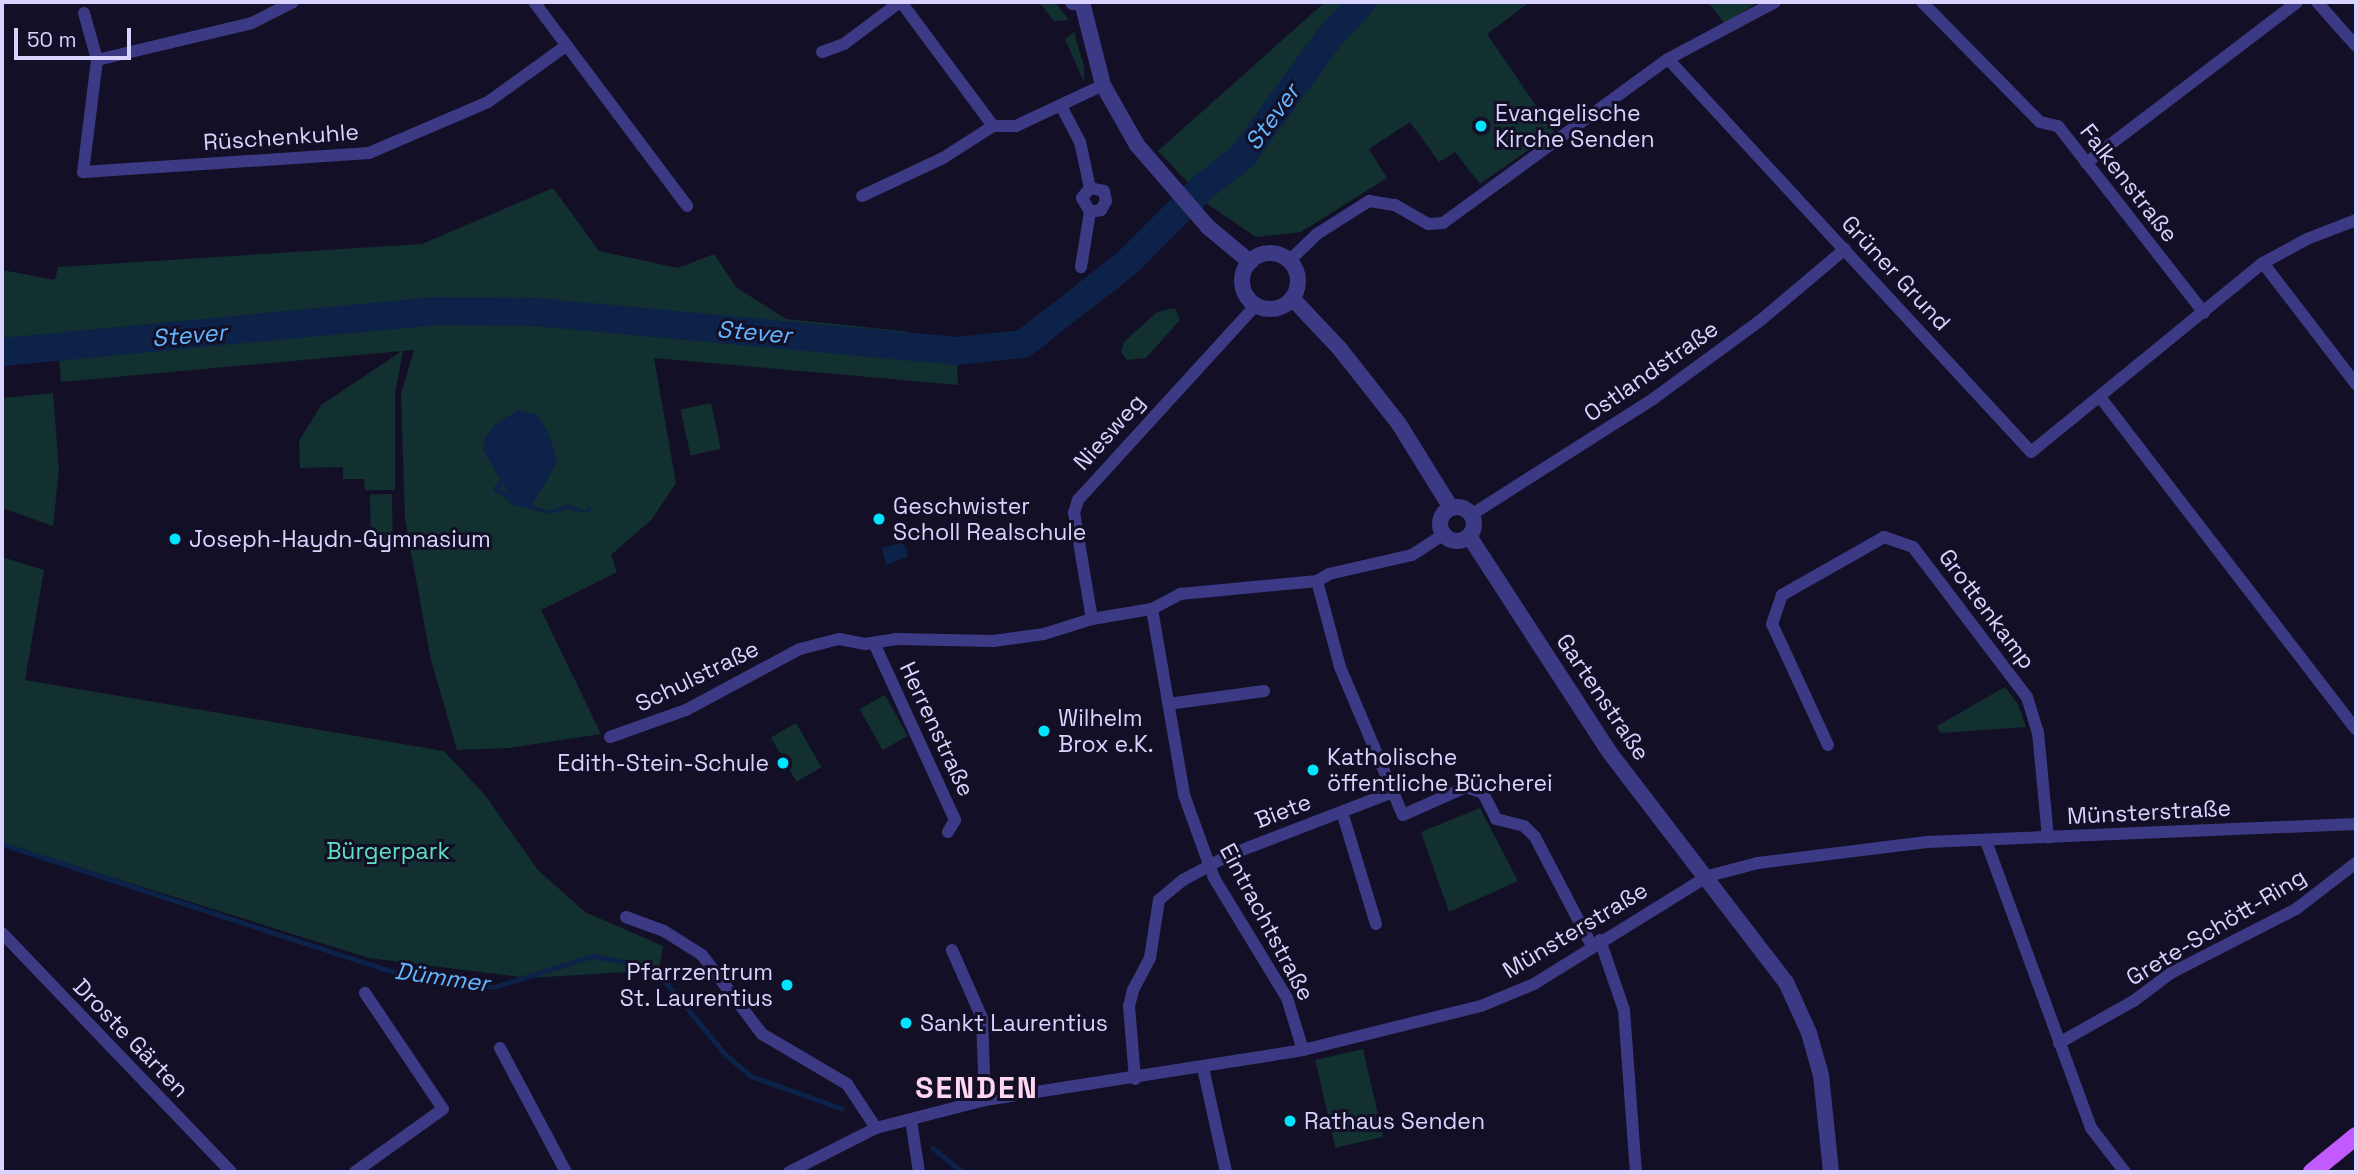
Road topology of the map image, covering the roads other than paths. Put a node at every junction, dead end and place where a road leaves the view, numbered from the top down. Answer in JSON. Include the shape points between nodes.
{"nodes":[{"id":1,"x":293,"y":2,"type":"edge"},
{"id":2,"x":534,"y":2,"type":"edge"},
{"id":3,"x":901,"y":2,"type":"edge"},
{"id":4,"x":1073,"y":2,"type":"edge"},
{"id":5,"x":1082,"y":2,"type":"edge"},
{"id":6,"x":1775,"y":2,"type":"edge"},
{"id":7,"x":1922,"y":2,"type":"edge"},
{"id":8,"x":2297,"y":2,"type":"edge"},
{"id":9,"x":2317,"y":2,"type":"edge"},
{"id":10,"x":83,"y":13,"type":"dead end"},
{"id":11,"x":567,"y":45,"type":"junction"},
{"id":12,"x":2356,"y":46,"type":"edge"},
{"id":13,"x":822,"y":52,"type":"dead end"},
{"id":14,"x":1668,"y":59,"type":"junction"},
{"id":15,"x":97,"y":60,"type":"junction"},
{"id":16,"x":1103,"y":85,"type":"junction"},
{"id":17,"x":1061,"y":106,"type":"junction"},
{"id":18,"x":993,"y":126,"type":"junction"},
{"id":19,"x":2086,"y":163,"type":"junction"},
{"id":20,"x":1090,"y":188,"type":"junction"},
{"id":21,"x":862,"y":196,"type":"dead end"},
{"id":22,"x":687,"y":206,"type":"dead end"},
{"id":23,"x":1090,"y":212,"type":"junction"},
{"id":24,"x":2356,"y":220,"type":"edge"},
{"id":25,"x":1845,"y":249,"type":"junction"},
{"id":26,"x":1289,"y":261,"type":"junction"},
{"id":27,"x":1250,"y":262,"type":"junction"},
{"id":28,"x":2263,"y":263,"type":"junction"},
{"id":29,"x":1081,"y":267,"type":"dead end"},
{"id":30,"x":1292,"y":298,"type":"junction"},
{"id":31,"x":1256,"y":305,"type":"junction"},
{"id":32,"x":2204,"y":313,"type":"junction"},
{"id":33,"x":2356,"y":384,"type":"edge"},
{"id":34,"x":2100,"y":397,"type":"junction"},
{"id":35,"x":1451,"y":508,"type":"junction"},
{"id":36,"x":1471,"y":515,"type":"junction"},
{"id":37,"x":1443,"y":535,"type":"junction"},
{"id":38,"x":1469,"y":536,"type":"junction"},
{"id":39,"x":1317,"y":582,"type":"junction"},
{"id":40,"x":1152,"y":609,"type":"junction"},
{"id":41,"x":1092,"y":619,"type":"junction"},
{"id":42,"x":870,"y":644,"type":"junction"},
{"id":43,"x":1264,"y":691,"type":"dead end"},
{"id":44,"x":1168,"y":704,"type":"junction"},
{"id":45,"x":2356,"y":729,"type":"edge"},
{"id":46,"x":610,"y":737,"type":"dead end"},
{"id":47,"x":1828,"y":745,"type":"dead end"},
{"id":48,"x":1393,"y":792,"type":"junction"},
{"id":49,"x":1342,"y":812,"type":"junction"},
{"id":50,"x":2356,"y":824,"type":"edge"},
{"id":51,"x":948,"y":832,"type":"dead end"},
{"id":52,"x":2048,"y":838,"type":"junction"},
{"id":53,"x":1986,"y":841,"type":"junction"},
{"id":54,"x":2356,"y":863,"type":"edge"},
{"id":55,"x":1209,"y":865,"type":"junction"},
{"id":56,"x":1708,"y":876,"type":"junction"},
{"id":57,"x":626,"y":917,"type":"dead end"},
{"id":58,"x":1376,"y":924,"type":"dead end"},
{"id":59,"x":2,"y":933,"type":"edge"},
{"id":60,"x":1596,"y":943,"type":"junction"},
{"id":61,"x":952,"y":950,"type":"dead end"},
{"id":62,"x":365,"y":993,"type":"dead end"},
{"id":63,"x":2059,"y":1043,"type":"junction"},
{"id":64,"x":500,"y":1048,"type":"dead end"},
{"id":65,"x":1303,"y":1050,"type":"junction"},
{"id":66,"x":1203,"y":1068,"type":"junction"},
{"id":67,"x":1135,"y":1079,"type":"junction"},
{"id":68,"x":985,"y":1100,"type":"junction"},
{"id":69,"x":911,"y":1120,"type":"junction"},
{"id":70,"x":876,"y":1128,"type":"junction"},
{"id":71,"x":2356,"y":1136,"type":"edge"},
{"id":72,"x":231,"y":1172,"type":"edge"},
{"id":73,"x":355,"y":1172,"type":"edge"},
{"id":74,"x":566,"y":1172,"type":"edge"},
{"id":75,"x":789,"y":1172,"type":"edge"},
{"id":76,"x":919,"y":1172,"type":"edge"},
{"id":77,"x":1226,"y":1172,"type":"edge"},
{"id":78,"x":1636,"y":1172,"type":"edge"},
{"id":79,"x":1831,"y":1172,"type":"edge"},
{"id":80,"x":2124,"y":1172,"type":"edge"},
{"id":81,"x":2312,"y":1172,"type":"edge"}],
"edges":[{"from":1,"to":15,"type":"street","via":[[252,23]]},
{"from":2,"to":11,"type":"street"},
{"from":3,"to":13,"type":"street","via":[[844,44]]},
{"from":3,"to":18,"type":"street"},
{"from":4,"to":5,"type":"street"},
{"from":5,"to":16,"type":"street"},
{"from":6,"to":14,"type":"street"},
{"from":7,"to":19,"type":"street","name":"Falkenstraße","via":[[2040,122],[2057,126]]},
{"from":8,"to":19,"type":"street"},
{"from":9,"to":12,"type":"street"},
{"from":10,"to":15,"type":"street","name":"Rüschenkuhle"},
{"from":11,"to":15,"type":"street","name":"Rüschenkuhle","via":[[488,102],[369,153],[83,172]]},
{"from":11,"to":22,"type":"street"},
{"from":14,"to":25,"type":"street","name":"Grüner Grund"},
{"from":14,"to":26,"type":"street","via":[[1443,223],[1428,224],[1395,205],[1368,201],[1317,234]]},
{"from":16,"to":17,"type":"street"},
{"from":16,"to":27,"type":"street","via":[[1137,145],[1175,192]]},
{"from":17,"to":18,"type":"street","via":[[1016,126]]},
{"from":17,"to":20,"type":"street","via":[[1080,142]]},
{"from":18,"to":21,"type":"street","via":[[943,158]]},
{"from":19,"to":32,"type":"street","name":"Falkenstraße"},
{"from":20,"to":23,"type":"street","via":[[1082,198]]},
{"from":20,"to":23,"type":"street","via":[[1104,191],[1106,201],[1101,210]]},
{"from":23,"to":29,"type":"street"},
{"from":24,"to":28,"type":"street","name":"Grüner Grund"},
{"from":25,"to":34,"type":"street","name":"Grüner Grund","via":[[2031,452]]},
{"from":25,"to":36,"type":"street","name":"Ostlandstraße","via":[[1761,320],[1653,399]]},
{"from":26,"to":27,"type":"street","via":[[1269,253]]},
{"from":26,"to":30,"type":"street","via":[[1297,279]]},
{"from":27,"to":31,"type":"street","via":[[1243,288]]},
{"from":28,"to":32,"type":"street","name":"Grüner Grund"},
{"from":28,"to":33,"type":"street"},
{"from":30,"to":31,"type":"street","via":[[1275,309]]},
{"from":30,"to":35,"type":"street","via":[[1340,349],[1399,424]]},
{"from":31,"to":41,"type":"street","name":"Niesweg","via":[[1078,500],[1074,513]]},
{"from":32,"to":34,"type":"street","name":"Grüner Grund"},
{"from":34,"to":45,"type":"street"},
{"from":35,"to":36,"type":"street","via":[[1463,508]]},
{"from":35,"to":37,"type":"street","via":[[1441,516]]},
{"from":36,"to":38,"type":"street","via":[[1474,526]]},
{"from":37,"to":38,"type":"street","via":[[1453,541]]},
{"from":37,"to":39,"type":"street","via":[[1412,555],[1329,574]]},
{"from":38,"to":56,"type":"street","name":"Gartenstraße","via":[[1610,753]]},
{"from":39,"to":40,"type":"street","via":[[1180,594]]},
{"from":39,"to":48,"type":"street","via":[[1340,667]]},
{"from":40,"to":41,"type":"street"},
{"from":40,"to":44,"type":"street","name":"Eintrachtstraße"},
{"from":41,"to":42,"type":"street","via":[[1044,634],[993,641],[897,639]]},
{"from":42,"to":46,"type":"street","name":"Schulstraße","via":[[839,639],[800,649],[686,709]]},
{"from":42,"to":51,"type":"street","name":"Herrenstraße","via":[[955,820]]},
{"from":43,"to":44,"type":"street"},
{"from":44,"to":55,"type":"street","name":"Eintrachtstraße","via":[[1184,795]]},
{"from":47,"to":52,"type":"street","name":"Grottenkamp","via":[[1773,624],[1782,595],[1884,537],[1913,547],[2027,698],[2038,732]]},
{"from":48,"to":49,"type":"street"},
{"from":48,"to":60,"type":"street","via":[[1403,815],[1466,787],[1483,793],[1496,819],[1524,826],[1535,837]]},
{"from":49,"to":55,"type":"street","name":"Biete"},
{"from":49,"to":58,"type":"street","name":"Biete"},
{"from":50,"to":52,"type":"street","name":"Münsterstraße"},
{"from":52,"to":53,"type":"street","name":"Münsterstraße"},
{"from":53,"to":56,"type":"street","name":"Münsterstraße","via":[[1811,853]]},
{"from":53,"to":63,"type":"street"},
{"from":54,"to":63,"type":"street","name":"Grete-Schött-Ring","via":[[2296,908],[2171,973],[2135,1000]]},
{"from":55,"to":65,"type":"street","name":"Eintrachtstraße","via":[[1287,998]]},
{"from":55,"to":67,"type":"street","name":"Biete","via":[[1159,900],[1150,958],[1129,1006]]},
{"from":56,"to":60,"type":"street","name":"Münsterstraße"},
{"from":56,"to":79,"type":"street","name":"Gartenstraße","via":[[1797,1004],[1821,1075]]},
{"from":57,"to":70,"type":"street","via":[[664,931],[702,955],[762,1034],[847,1084]]},
{"from":59,"to":72,"type":"street","name":"Droste Gärten"},
{"from":60,"to":65,"type":"street","name":"Münsterstraße","via":[[1534,984],[1485,1005]]},
{"from":60,"to":78,"type":"street","via":[[1624,1010]]},
{"from":61,"to":68,"type":"street","via":[[982,1018]]},
{"from":62,"to":73,"type":"street","via":[[443,1109]]},
{"from":63,"to":80,"type":"street","via":[[2091,1128]]},
{"from":64,"to":74,"type":"street"},
{"from":65,"to":66,"type":"street","name":"Münsterstraße"},
{"from":66,"to":67,"type":"street","name":"Münsterstraße"},
{"from":66,"to":77,"type":"street"},
{"from":67,"to":68,"type":"street","name":"Münsterstraße"},
{"from":68,"to":69,"type":"street","name":"Münsterstraße"},
{"from":69,"to":70,"type":"street","name":"Münsterstraße"},
{"from":69,"to":76,"type":"street"},
{"from":70,"to":75,"type":"street","name":"Münsterstraße"},
{"from":71,"to":81,"type":"main road"}]}
